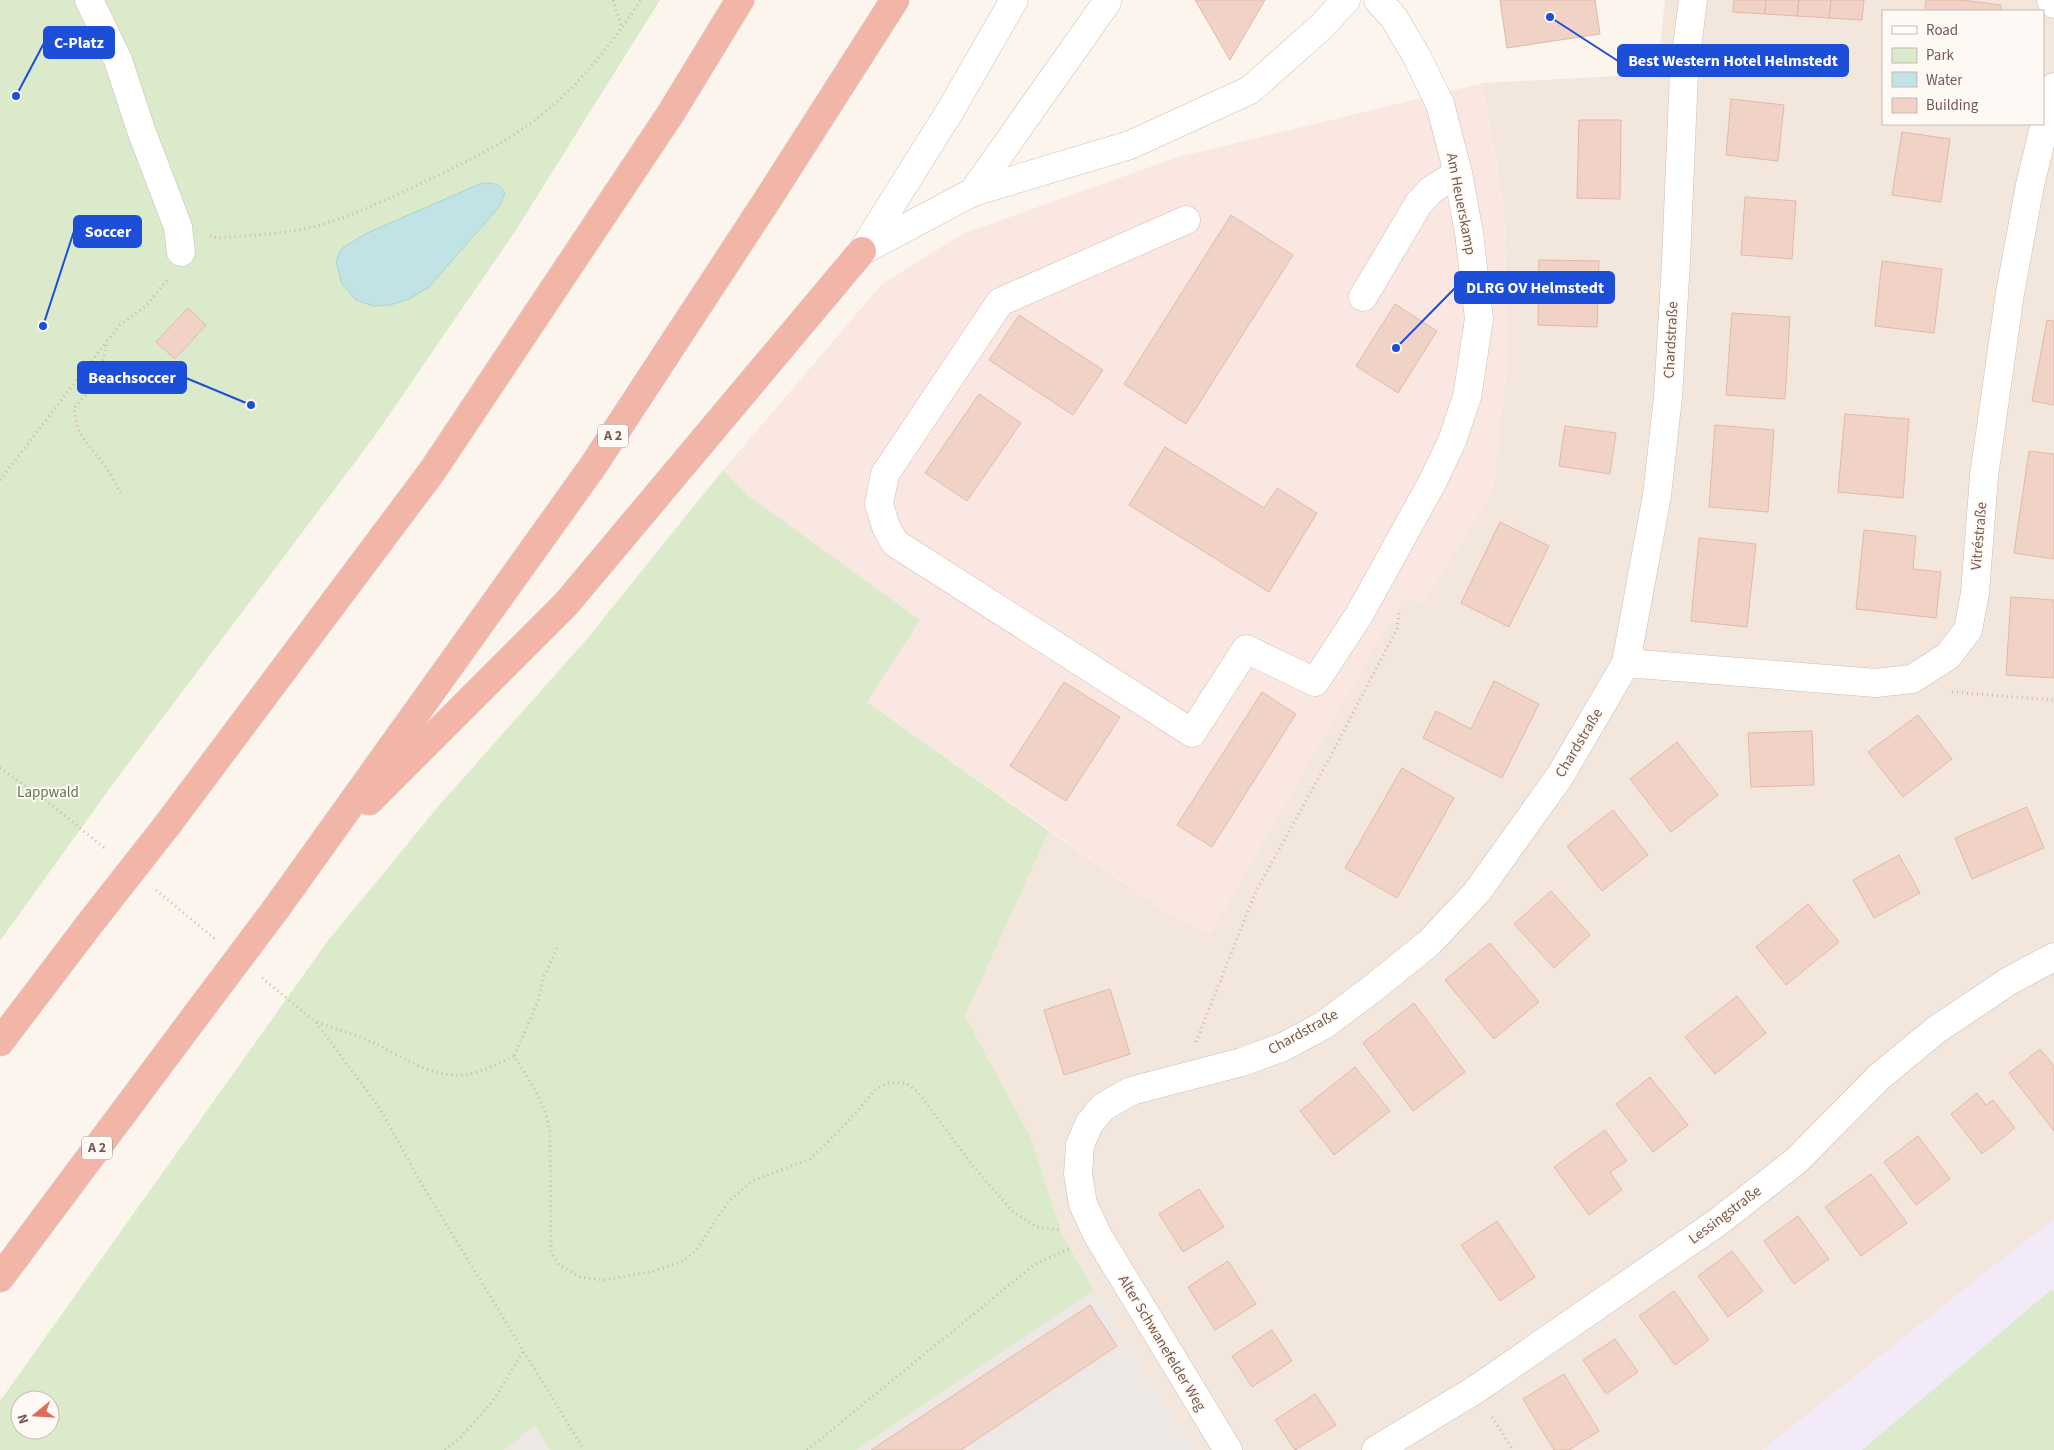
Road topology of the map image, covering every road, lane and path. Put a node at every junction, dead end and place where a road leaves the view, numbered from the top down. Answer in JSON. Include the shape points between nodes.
{"nodes":[{"id":1,"x":89,"y":0,"type":"edge"},
{"id":2,"x":613,"y":0,"type":"edge"},
{"id":3,"x":641,"y":0,"type":"edge"},
{"id":4,"x":740,"y":0,"type":"edge"},
{"id":5,"x":895,"y":0,"type":"edge"},
{"id":6,"x":1014,"y":0,"type":"edge"},
{"id":7,"x":1346,"y":0,"type":"edge"},
{"id":8,"x":1378,"y":0,"type":"edge"},
{"id":9,"x":1693,"y":0,"type":"edge"},
{"id":10,"x":2051,"y":0,"type":"edge"},
{"id":11,"x":1107,"y":2,"type":"dead end"},
{"id":12,"x":2054,"y":4,"type":"edge"},
{"id":13,"x":622,"y":28,"type":"junction"},
{"id":14,"x":2054,"y":87,"type":"edge"},
{"id":15,"x":1458,"y":173,"type":"junction"},
{"id":16,"x":973,"y":192,"type":"junction"},
{"id":17,"x":1186,"y":220,"type":"dead end"},
{"id":18,"x":180,"y":240,"type":"junction"},
{"id":19,"x":862,"y":251,"type":"junction"},
{"id":20,"x":1363,"y":297,"type":"dead end"},
{"id":21,"x":107,"y":341,"type":"junction"},
{"id":22,"x":0,"y":480,"type":"edge"},
{"id":23,"x":121,"y":493,"type":"dead end"},
{"id":24,"x":1399,"y":609,"type":"dead end"},
{"id":25,"x":1626,"y":663,"type":"junction"},
{"id":26,"x":1912,"y":679,"type":"junction"},
{"id":27,"x":2054,"y":700,"type":"edge"},
{"id":28,"x":0,"y":768,"type":"edge"},
{"id":29,"x":114,"y":856,"type":"dead end"},
{"id":30,"x":312,"y":859,"type":"junction"},
{"id":31,"x":151,"y":886,"type":"dead end"},
{"id":32,"x":219,"y":942,"type":"dead end"},
{"id":33,"x":557,"y":948,"type":"dead end"},
{"id":34,"x":2054,"y":957,"type":"edge"},
{"id":35,"x":257,"y":974,"type":"dead end"},
{"id":36,"x":316,"y":1022,"type":"junction"},
{"id":37,"x":0,"y":1042,"type":"edge"},
{"id":38,"x":514,"y":1056,"type":"junction"},
{"id":39,"x":1182,"y":1076,"type":"junction"},
{"id":40,"x":1098,"y":1236,"type":"junction"},
{"id":41,"x":0,"y":1278,"type":"edge"},
{"id":42,"x":524,"y":1350,"type":"junction"},
{"id":43,"x":1476,"y":1390,"type":"junction"},
{"id":44,"x":445,"y":1450,"type":"edge"},
{"id":45,"x":584,"y":1450,"type":"edge"},
{"id":46,"x":807,"y":1450,"type":"edge"},
{"id":47,"x":1228,"y":1450,"type":"edge"},
{"id":48,"x":1376,"y":1450,"type":"edge"},
{"id":49,"x":1513,"y":1450,"type":"edge"}],
"edges":[{"from":1,"to":18,"type":"street","via":[[118,60]]},
{"from":2,"to":13,"type":"path"},
{"from":3,"to":13,"type":"path"},
{"from":4,"to":37,"type":"highway","bridge":true,"via":[[672,113],[433,470]]},
{"from":5,"to":30,"type":"highway","number":"A 2","via":[[593,466]]},
{"from":6,"to":19,"type":"street","via":[[950,111]]},
{"from":7,"to":16,"type":"street","via":[[1321,27],[1250,90],[1130,145]]},
{"from":8,"to":15,"type":"street","name":"Am Heuerskamp","via":[[1399,26],[1440,104]]},
{"from":9,"to":25,"type":"street","name":"Chardstraße","via":[[1684,71],[1668,397],[1657,495]]},
{"from":10,"to":12,"type":"street"},
{"from":11,"to":16,"type":"street"},
{"from":13,"to":18,"type":"path","via":[[591,68],[522,131],[447,171],[356,213],[319,225],[280,233]]},
{"from":14,"to":26,"type":"street","name":"Vitréstraße","via":[[2030,185],[2010,293],[1984,476],[1975,593],[1968,630],[1948,656]]},
{"from":15,"to":17,"type":"street","name":"Am Heuerskamp","via":[[1479,319],[1467,397],[1434,481],[1359,615],[1315,682],[1246,649],[1192,733],[895,544],[879,504],[885,474],[1000,302]]},
{"from":15,"to":20,"type":"street","via":[[1431,190],[1418,203]]},
{"from":16,"to":19,"type":"street"},
{"from":18,"to":21,"type":"path","via":[[161,289],[146,306],[120,325]]},
{"from":19,"to":30,"type":"highway","via":[[566,604]]},
{"from":21,"to":22,"type":"path"},
{"from":21,"to":23,"type":"path","via":[[101,370],[74,408],[76,426],[84,442],[107,468]]},
{"from":24,"to":39,"type":"path","via":[[1397,629],[1256,891]]},
{"from":25,"to":26,"type":"street","name":"Vitréstraße","via":[[1876,683]]},
{"from":25,"to":39,"type":"street","name":"Chardstraße","via":[[1560,776],[1477,892],[1429,943],[1324,1024],[1283,1047],[1242,1062]]},
{"from":26,"to":27,"type":"path","via":[[1946,691]]},
{"from":28,"to":29,"type":"path"},
{"from":30,"to":41,"type":"highway","number":"A 2","bridge":true},
{"from":31,"to":32,"type":"path"},
{"from":33,"to":38,"type":"path"},
{"from":34,"to":43,"type":"street","name":"Lessingstraße","via":[[2009,981],[1936,1030],[1879,1077],[1796,1161],[1718,1222]]},
{"from":35,"to":36,"type":"path"},
{"from":36,"to":38,"type":"path","via":[[373,1042],[434,1072],[453,1076],[475,1073]]},
{"from":36,"to":42,"type":"path","via":[[380,1109],[421,1183]]},
{"from":38,"to":40,"type":"path","via":[[548,1115],[551,1252],[559,1266],[580,1277],[604,1280],[636,1275],[684,1261],[697,1249],[728,1202],[752,1181],[810,1159],[876,1089],[888,1083],[906,1083],[918,1092],[972,1166],[1012,1211],[1037,1226]]},
{"from":39,"to":40,"type":"street","name":"Chardstraße","via":[[1131,1092],[1102,1107],[1089,1124],[1080,1145],[1078,1174],[1083,1204]]},
{"from":40,"to":46,"type":"path","via":[[1034,1264]]},
{"from":40,"to":47,"type":"street","name":"Alter Schwanefelder Weg"},
{"from":42,"to":44,"type":"path","via":[[493,1401]]},
{"from":42,"to":45,"type":"path"},
{"from":43,"to":48,"type":"street","name":"Lessingstraße"},
{"from":43,"to":49,"type":"path"}]}
